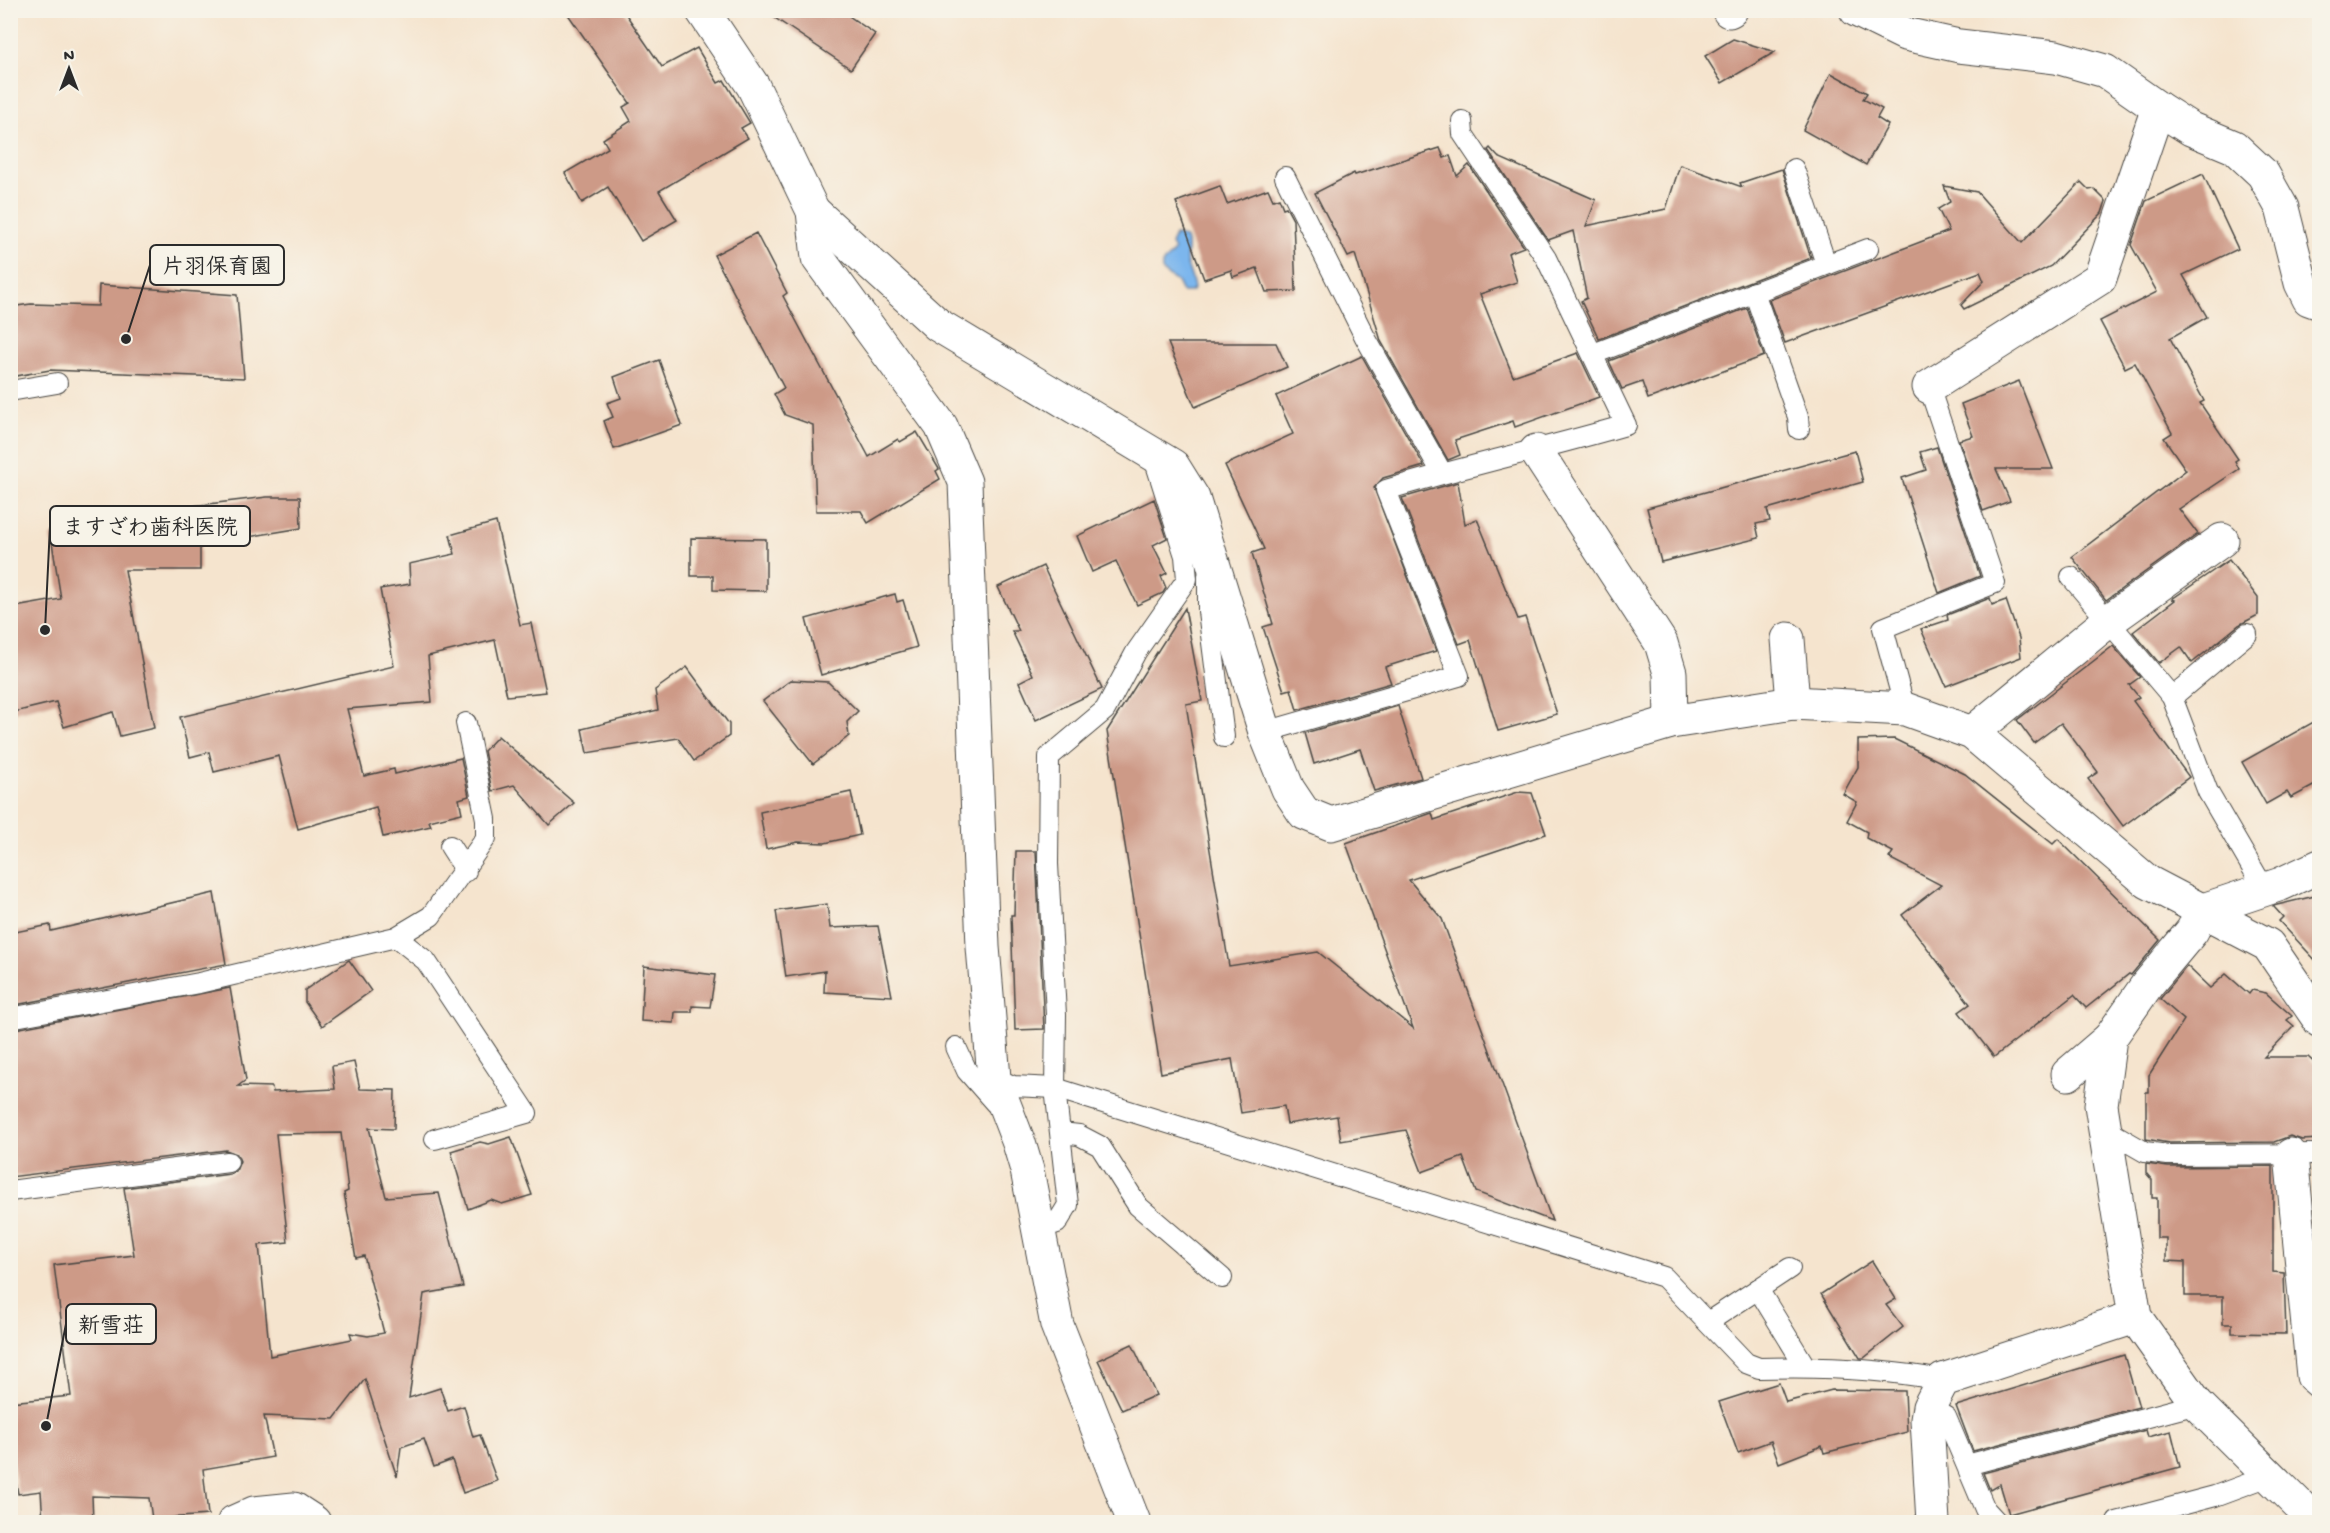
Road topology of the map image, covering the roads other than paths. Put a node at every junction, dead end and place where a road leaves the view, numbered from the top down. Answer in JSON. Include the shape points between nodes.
{"nodes":[{"id":1,"x":702,"y":10,"type":"edge"},
{"id":2,"x":1856,"y":10,"type":"edge"},
{"id":3,"x":2158,"y":108,"type":"junction"},
{"id":4,"x":1462,"y":121,"type":"dead end"},
{"id":5,"x":1794,"y":169,"type":"dead end"},
{"id":6,"x":1286,"y":177,"type":"dead end"},
{"id":7,"x":813,"y":211,"type":"junction"},
{"id":8,"x":1868,"y":249,"type":"dead end"},
{"id":9,"x":1826,"y":264,"type":"junction"},
{"id":10,"x":1754,"y":292,"type":"junction"},
{"id":11,"x":2319,"y":303,"type":"edge"},
{"id":12,"x":1593,"y":354,"type":"junction"},
{"id":13,"x":57,"y":383,"type":"dead end"},
{"id":14,"x":1929,"y":387,"type":"joint"},
{"id":15,"x":10,"y":391,"type":"edge"},
{"id":16,"x":1800,"y":429,"type":"dead end"},
{"id":17,"x":1536,"y":451,"type":"junction"},
{"id":18,"x":1153,"y":455,"type":"junction"},
{"id":19,"x":1442,"y":473,"type":"junction"},
{"id":20,"x":2222,"y":540,"type":"dead end"},
{"id":21,"x":1209,"y":549,"type":"junction"},
{"id":22,"x":2071,"y":577,"type":"dead end"},
{"id":23,"x":2107,"y":622,"type":"junction"},
{"id":24,"x":2247,"y":634,"type":"dead end"},
{"id":25,"x":1788,"y":639,"type":"dead end"},
{"id":26,"x":2172,"y":697,"type":"junction"},
{"id":27,"x":1793,"y":703,"type":"junction"},
{"id":28,"x":1905,"y":709,"type":"junction"},
{"id":29,"x":1671,"y":722,"type":"junction"},
{"id":30,"x":466,"y":723,"type":"dead end"},
{"id":31,"x":1265,"y":732,"type":"junction"},
{"id":32,"x":1972,"y":733,"type":"junction"},
{"id":33,"x":1224,"y":737,"type":"dead end"},
{"id":34,"x":450,"y":846,"type":"dead end"},
{"id":35,"x":2319,"y":866,"type":"edge"},
{"id":36,"x":466,"y":871,"type":"junction"},
{"id":37,"x":2265,"y":890,"type":"junction"},
{"id":38,"x":2203,"y":910,"type":"junction"},
{"id":39,"x":396,"y":938,"type":"junction"},
{"id":40,"x":10,"y":1018,"type":"edge"},
{"id":41,"x":2319,"y":1021,"type":"edge"},
{"id":42,"x":2110,"y":1038,"type":"junction"},
{"id":43,"x":956,"y":1047,"type":"dead end"},
{"id":44,"x":2068,"y":1074,"type":"dead end"},
{"id":45,"x":994,"y":1078,"type":"junction"},
{"id":46,"x":1055,"y":1088,"type":"junction"},
{"id":47,"x":1007,"y":1116,"type":"junction"},
{"id":48,"x":2105,"y":1129,"type":"junction"},
{"id":49,"x":1061,"y":1133,"type":"junction"},
{"id":50,"x":435,"y":1139,"type":"dead end"},
{"id":51,"x":2305,"y":1155,"type":"edge"},
{"id":52,"x":228,"y":1162,"type":"dead end"},
{"id":53,"x":10,"y":1191,"type":"edge"},
{"id":54,"x":1039,"y":1229,"type":"junction"},
{"id":55,"x":1790,"y":1268,"type":"dead end"},
{"id":56,"x":1222,"y":1278,"type":"dead end"},
{"id":57,"x":1758,"y":1289,"type":"junction"},
{"id":58,"x":2134,"y":1317,"type":"junction"},
{"id":59,"x":1708,"y":1322,"type":"junction"},
{"id":60,"x":1805,"y":1366,"type":"junction"},
{"id":61,"x":2319,"y":1382,"type":"edge"},
{"id":62,"x":1936,"y":1394,"type":"junction"},
{"id":63,"x":2197,"y":1404,"type":"junction"},
{"id":64,"x":1967,"y":1465,"type":"junction"},
{"id":65,"x":2269,"y":1476,"type":"junction"},
{"id":66,"x":234,"y":1522,"type":"edge"},
{"id":67,"x":314,"y":1522,"type":"edge"},
{"id":68,"x":1134,"y":1522,"type":"edge"},
{"id":69,"x":1933,"y":1522,"type":"edge"},
{"id":70,"x":1997,"y":1522,"type":"edge"},
{"id":71,"x":2117,"y":1522,"type":"edge"},
{"id":72,"x":2316,"y":1522,"type":"edge"}],
"edges":[{"from":1,"to":7,"type":"street","via":[[753,86]]},
{"from":2,"to":3,"type":"street","via":[[1905,34],[1959,46],[2056,57],[2105,71]]},
{"from":3,"to":11,"type":"street","via":[[2191,129],[2234,147],[2263,174],[2282,208],[2301,283],[2309,299]]},
{"from":3,"to":14,"type":"street","via":[[2100,278]]},
{"from":4,"to":12,"type":"lane","via":[[1463,134],[1546,258]]},
{"from":5,"to":9,"type":"lane"},
{"from":6,"to":19,"type":"lane","via":[[1365,337]]},
{"from":7,"to":18,"type":"street","via":[[938,325]]},
{"from":7,"to":45,"type":"street","via":[[818,258],[941,426],[965,482],[983,947]]},
{"from":8,"to":9,"type":"lane"},
{"from":9,"to":10,"type":"lane"},
{"from":10,"to":12,"type":"lane"},
{"from":10,"to":16,"type":"lane"},
{"from":12,"to":17,"type":"lane","via":[[1626,424]]},
{"from":13,"to":15,"type":"lane"},
{"from":14,"to":28,"type":"lane","via":[[1995,583],[1883,628]]},
{"from":17,"to":19,"type":"lane"},
{"from":17,"to":29,"type":"street","via":[[1661,643],[1670,673]]},
{"from":18,"to":21,"type":"street","via":[[1173,466],[1193,498]]},
{"from":18,"to":46,"type":"lane","via":[[1185,556],[1187,579],[1136,652],[1106,711],[1049,757]]},
{"from":19,"to":31,"type":"lane","via":[[1386,490],[1459,676]]},
{"from":20,"to":23,"type":"street"},
{"from":21,"to":31,"type":"street"},
{"from":21,"to":33,"type":"lane","via":[[1208,611]]},
{"from":22,"to":23,"type":"lane"},
{"from":23,"to":26,"type":"lane"},
{"from":23,"to":32,"type":"street"},
{"from":24,"to":26,"type":"lane"},
{"from":25,"to":27,"type":"street"},
{"from":26,"to":37,"type":"lane","via":[[2208,792]]},
{"from":27,"to":28,"type":"street"},
{"from":27,"to":29,"type":"street"},
{"from":28,"to":32,"type":"street"},
{"from":29,"to":31,"type":"street","via":[[1331,824],[1304,813],[1288,789]]},
{"from":30,"to":36,"type":"lane","via":[[486,819],[486,838]]},
{"from":32,"to":38,"type":"street","via":[[2148,882]]},
{"from":34,"to":36,"type":"lane"},
{"from":35,"to":37,"type":"street"},
{"from":36,"to":39,"type":"lane","via":[[431,916]]},
{"from":37,"to":38,"type":"street"},
{"from":38,"to":41,"type":"street","via":[[2268,945]]},
{"from":38,"to":42,"type":"street","via":[[2192,931]]},
{"from":39,"to":40,"type":"lane","via":[[199,983]]},
{"from":39,"to":50,"type":"lane","via":[[426,961],[527,1113]]},
{"from":42,"to":44,"type":"street"},
{"from":42,"to":48,"type":"street","via":[[2101,1105]]},
{"from":43,"to":47,"type":"lane","via":[[967,1071]]},
{"from":45,"to":46,"type":"lane","via":[[1013,1086]]},
{"from":45,"to":47,"type":"street"},
{"from":46,"to":49,"type":"lane"},
{"from":46,"to":59,"type":"lane","via":[[1664,1276]]},
{"from":47,"to":54,"type":"street","via":[[1019,1143]]},
{"from":48,"to":51,"type":"lane","via":[[2145,1152],[2168,1155]]},
{"from":48,"to":58,"type":"street"},
{"from":49,"to":54,"type":"lane","via":[[1068,1205],[1057,1223]]},
{"from":49,"to":56,"type":"lane","via":[[1079,1135],[1100,1146],[1138,1206]]},
{"from":51,"to":61,"type":"street","via":[[2313,1376]]},
{"from":52,"to":53,"type":"lane"},
{"from":54,"to":68,"type":"street","via":[[1040,1250],[1058,1325]]},
{"from":55,"to":57,"type":"lane"},
{"from":57,"to":59,"type":"lane"},
{"from":57,"to":60,"type":"lane"},
{"from":58,"to":62,"type":"street"},
{"from":58,"to":63,"type":"street"},
{"from":59,"to":60,"type":"lane","via":[[1746,1363],[1759,1368]]},
{"from":60,"to":62,"type":"lane","via":[[1850,1367]]},
{"from":62,"to":64,"type":"lane"},
{"from":62,"to":69,"type":"street","via":[[1927,1419]]},
{"from":63,"to":64,"type":"lane"},
{"from":63,"to":65,"type":"street"},
{"from":64,"to":70,"type":"lane","via":[[1985,1509]]},
{"from":65,"to":71,"type":"lane","via":[[2215,1496]]},
{"from":65,"to":72,"type":"street"},
{"from":66,"to":67,"type":"street","via":[[254,1513],[294,1509]]}]}
